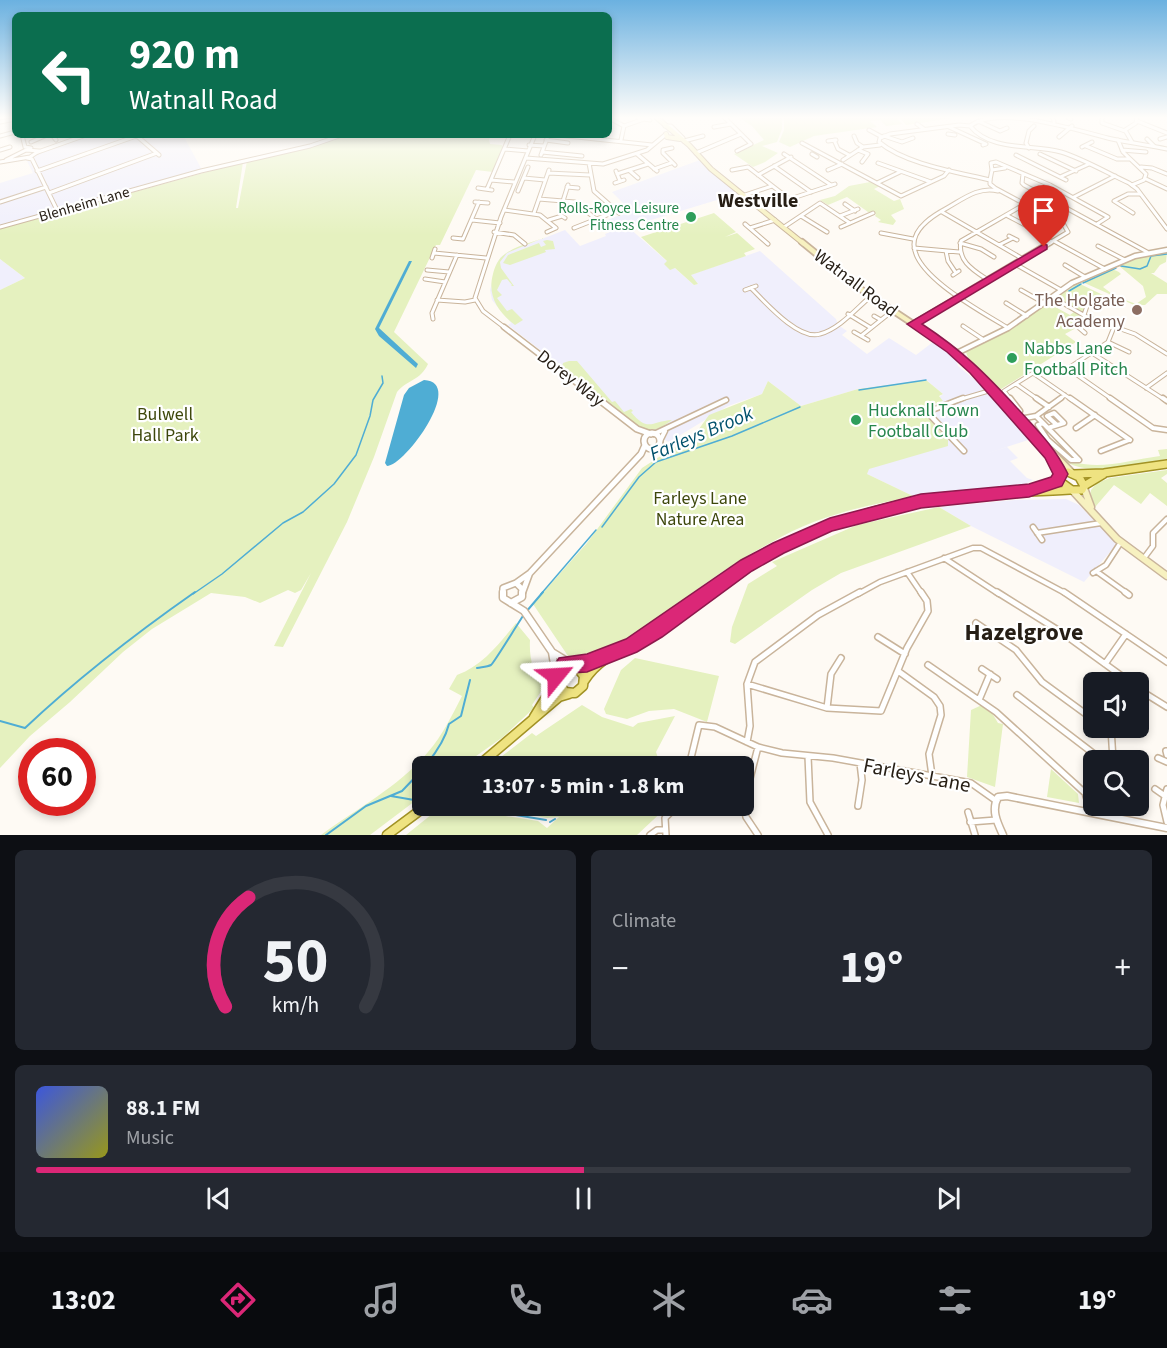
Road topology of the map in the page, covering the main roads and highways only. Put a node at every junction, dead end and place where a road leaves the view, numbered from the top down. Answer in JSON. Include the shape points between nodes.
{"nodes":[{"id":1,"x":700,"y":157,"type":"edge"},
{"id":2,"x":1051,"y":454,"type":"junction"},
{"id":3,"x":1167,"y":465,"type":"edge"},
{"id":4,"x":1072,"y":473,"type":"junction"},
{"id":5,"x":1104,"y":473,"type":"junction"},
{"id":6,"x":1060,"y":476,"type":"junction"},
{"id":7,"x":1084,"y":487,"type":"junction"},
{"id":8,"x":1071,"y":490,"type":"junction"},
{"id":9,"x":1029,"y":491,"type":"junction"},
{"id":10,"x":1093,"y":511,"type":"junction"},
{"id":11,"x":1167,"y":576,"type":"edge"},
{"id":12,"x":613,"y":655,"type":"junction"},
{"id":13,"x":573,"y":664,"type":"junction"},
{"id":14,"x":556,"y":678,"type":"junction"},
{"id":15,"x":584,"y":681,"type":"junction"},
{"id":16,"x":570,"y":694,"type":"junction"},
{"id":17,"x":532,"y":720,"type":"junction"},
{"id":18,"x":492,"y":756,"type":"edge"},
{"id":19,"x":413,"y":816,"type":"edge"},
{"id":20,"x":387,"y":835,"type":"edge"}],
"edges":[{"from":1,"to":2,"type":"main road","name":"Watnall Road","via":[[870,297],[957,353]]},
{"from":2,"to":4,"type":"main road","name":"Watnall Road"},
{"from":2,"to":6,"type":"main road","name":"Watnall Road"},
{"from":3,"to":5,"type":"main road"},
{"from":4,"to":5,"type":"main road"},
{"from":4,"to":6,"type":"main road"},
{"from":4,"to":7,"type":"main road"},
{"from":5,"to":7,"type":"main road"},
{"from":6,"to":8,"type":"main road","via":[[1063,485]]},
{"from":6,"to":9,"type":"main road","via":[[1052,484]]},
{"from":7,"to":8,"type":"main road"},
{"from":7,"to":10,"type":"main road"},
{"from":8,"to":9,"type":"main road"},
{"from":8,"to":10,"type":"main road"},
{"from":9,"to":12,"type":"main road","via":[[921,501],[830,525],[747,565],[656,631]]},
{"from":10,"to":11,"type":"main road","via":[[1121,542]]},
{"from":12,"to":13,"type":"main road"},
{"from":12,"to":15,"type":"main road","via":[[593,666]]},
{"from":13,"to":14,"type":"main road","via":[[561,667]]},
{"from":13,"to":15,"type":"main road","via":[[583,671]]},
{"from":14,"to":16,"type":"main road","via":[[560,690]]},
{"from":14,"to":17,"type":"main road","via":[[554,688]]},
{"from":15,"to":16,"type":"main road","via":[[579,690]]},
{"from":16,"to":17,"type":"main road","via":[[559,697]]},
{"from":17,"to":18,"type":"main road"},
{"from":19,"to":20,"type":"main road"}]}
